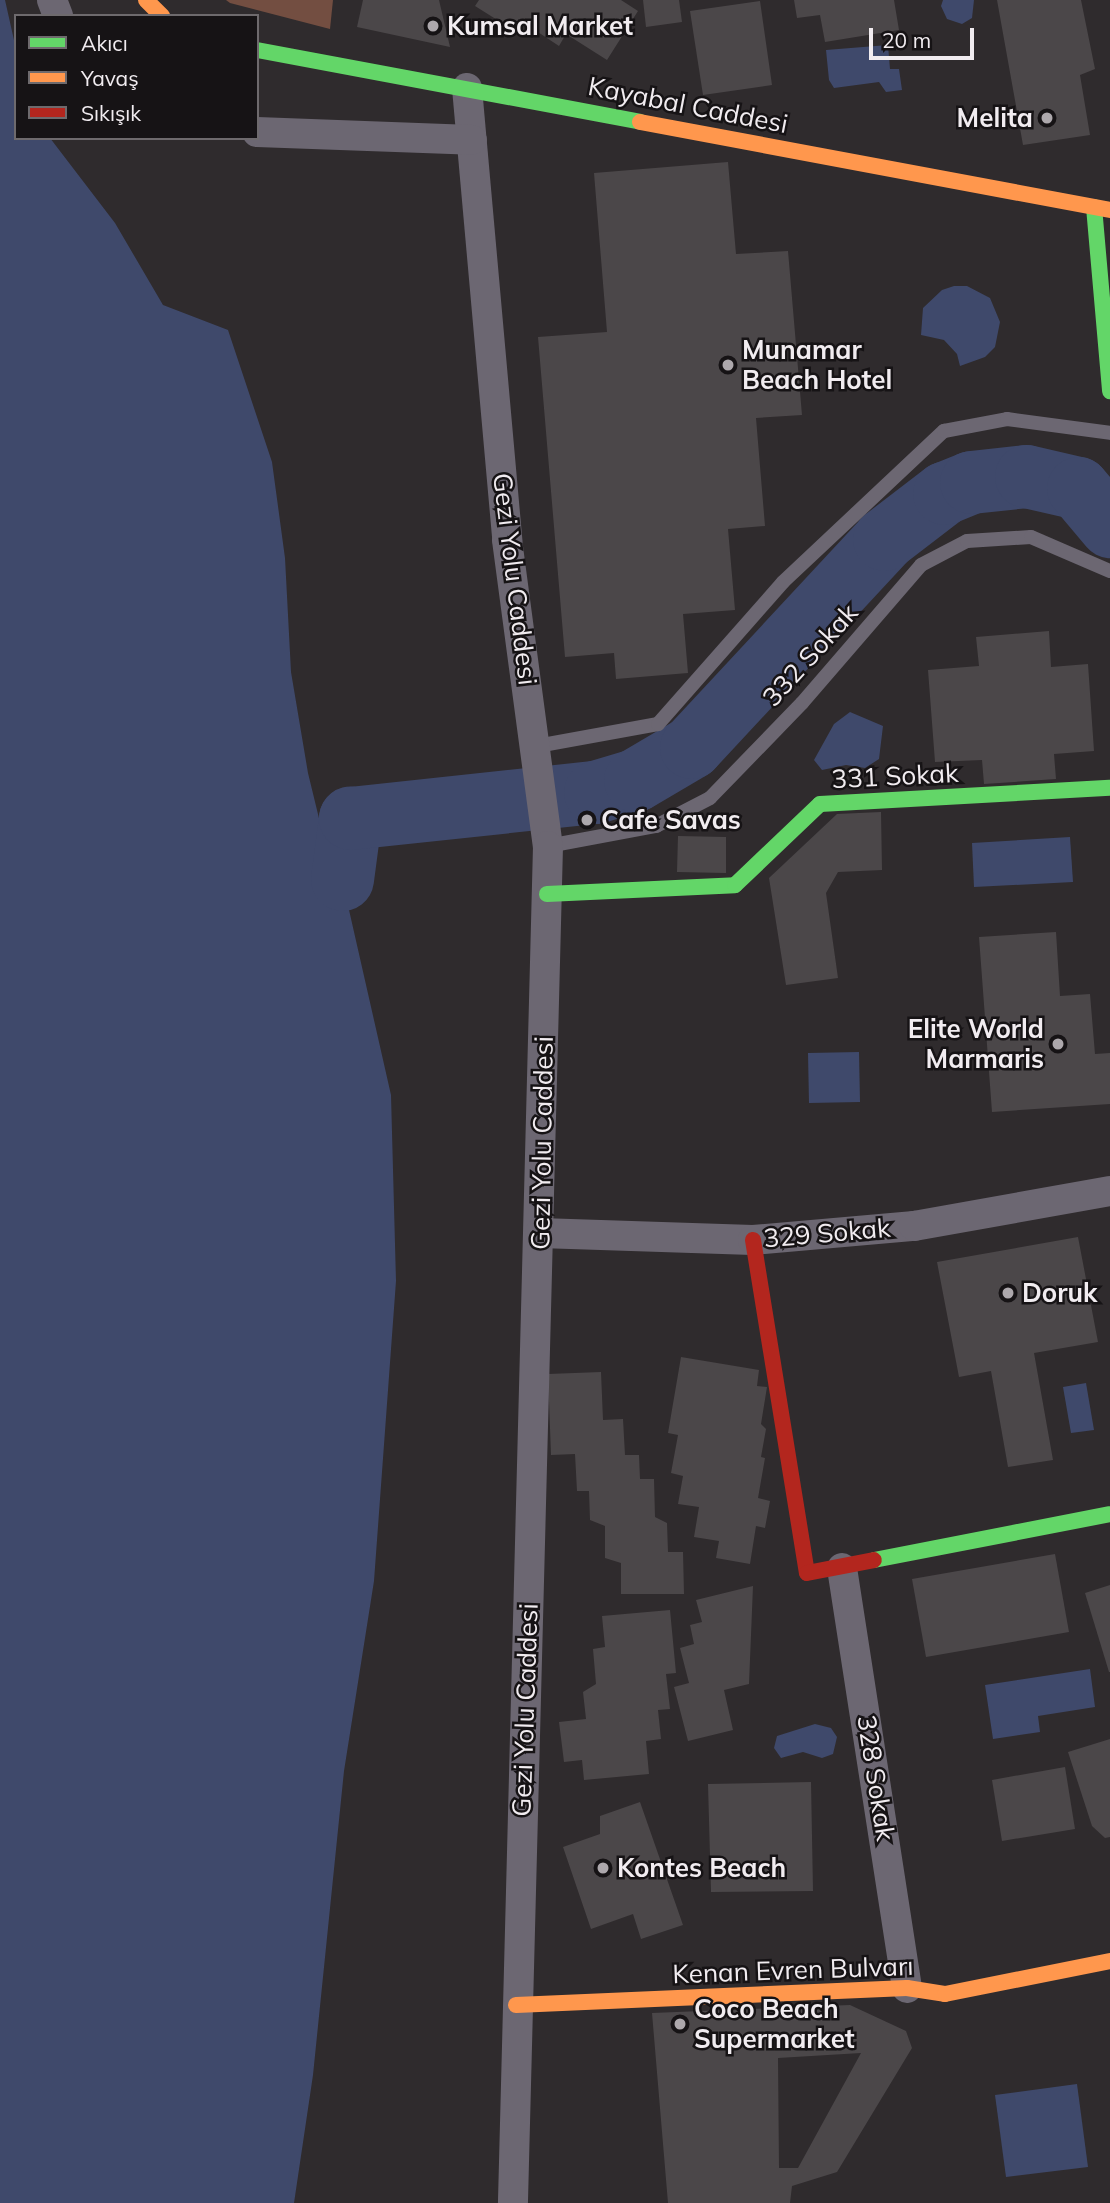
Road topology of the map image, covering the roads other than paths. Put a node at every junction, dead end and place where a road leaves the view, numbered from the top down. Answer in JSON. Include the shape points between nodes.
{"nodes":[{"id":1,"x":146,"y":0,"type":"edge"},
{"id":2,"x":160,"y":14,"type":"edge"},
{"id":3,"x":259,"y":50,"type":"edge"},
{"id":4,"x":467,"y":88,"type":"junction"},
{"id":5,"x":259,"y":132,"type":"edge"},
{"id":6,"x":472,"y":139,"type":"junction"},
{"id":7,"x":1102,"y":209,"type":"edge"},
{"id":8,"x":1110,"y":391,"type":"edge"},
{"id":9,"x":1110,"y":433,"type":"edge"},
{"id":10,"x":1110,"y":571,"type":"edge"},
{"id":11,"x":539,"y":755,"type":"junction"},
{"id":12,"x":1110,"y":788,"type":"edge"},
{"id":13,"x":546,"y":835,"type":"junction"},
{"id":14,"x":547,"y":894,"type":"junction"},
{"id":15,"x":1110,"y":1191,"type":"edge"},
{"id":16,"x":540,"y":1233,"type":"junction"},
{"id":17,"x":753,"y":1240,"type":"junction"},
{"id":18,"x":1110,"y":1514,"type":"edge"},
{"id":19,"x":842,"y":1569,"type":"junction"},
{"id":20,"x":1110,"y":1961,"type":"edge"},
{"id":21,"x":907,"y":1987,"type":"junction"},
{"id":22,"x":516,"y":2005,"type":"junction"},
{"id":23,"x":513,"y":2203,"type":"edge"}],
"edges":[{"from":1,"to":2,"type":"street"},
{"from":3,"to":4,"type":"street","name":"Kayabal Caddesi"},
{"from":4,"to":6,"type":"street","name":"Gezi Yolu Caddesi"},
{"from":4,"to":7,"type":"street","name":"Kayabal Caddesi"},
{"from":5,"to":6,"type":"street"},
{"from":6,"to":11,"type":"street","name":"Gezi Yolu Caddesi","via":[[507,541]]},
{"from":7,"to":8,"type":"street"},
{"from":9,"to":11,"type":"lane","via":[[1007,419],[944,431],[871,494],[783,582],[658,724]]},
{"from":10,"to":13,"type":"lane","name":"332 Sokak","via":[[1031,537],[967,541],[921,565],[802,703],[709,798],[656,826]]},
{"from":11,"to":13,"type":"street","name":"Gezi Yolu Caddesi"},
{"from":12,"to":14,"type":"street","name":"331 Sokak","via":[[820,804],[735,885]]},
{"from":13,"to":14,"type":"street","name":"Gezi Yolu Caddesi"},
{"from":14,"to":16,"type":"street","name":"Gezi Yolu Caddesi"},
{"from":15,"to":17,"type":"street","name":"329 Sokak","via":[[914,1226]]},
{"from":16,"to":17,"type":"street","name":"329 Sokak"},
{"from":16,"to":22,"type":"street","name":"Gezi Yolu Caddesi"},
{"from":17,"to":19,"type":"street","via":[[807,1573]]},
{"from":18,"to":19,"type":"street"},
{"from":19,"to":21,"type":"street","name":"328 Sokak"},
{"from":20,"to":21,"type":"street","name":"Kenan Evren Bulvarı","via":[[945,1994]]},
{"from":21,"to":22,"type":"street","name":"Kenan Evren Bulvarı"},
{"from":22,"to":23,"type":"street","name":"Gezi Yolu Caddesi"}]}
